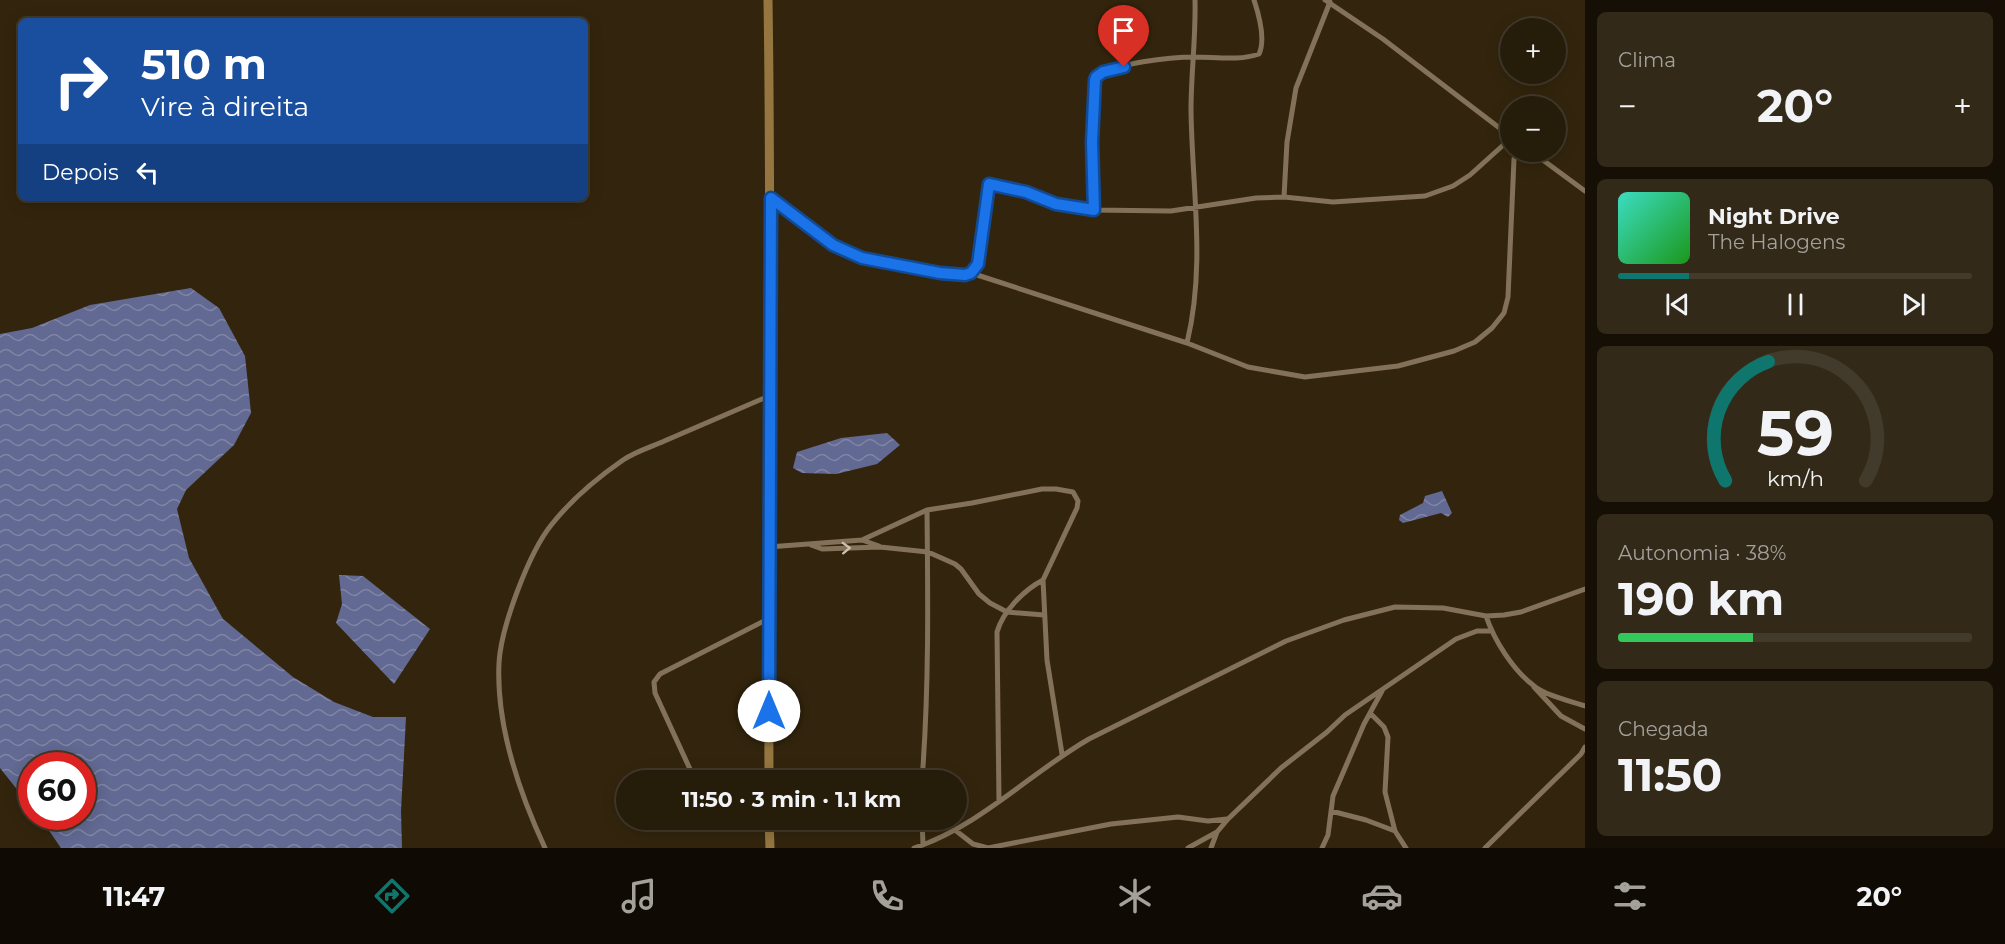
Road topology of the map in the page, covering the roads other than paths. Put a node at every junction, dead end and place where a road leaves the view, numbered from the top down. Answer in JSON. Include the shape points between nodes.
{"nodes":[{"id":1,"x":768,"y":0,"type":"edge"},
{"id":2,"x":1194,"y":0,"type":"edge"},
{"id":3,"x":1254,"y":0,"type":"edge"},
{"id":4,"x":1328,"y":1,"type":"edge"},
{"id":5,"x":1194,"y":57,"type":"junction"},
{"id":6,"x":1500,"y":129,"type":"edge"},
{"id":7,"x":1500,"y":146,"type":"edge"},
{"id":8,"x":1514,"y":162,"type":"edge"},
{"id":9,"x":1546,"y":162,"type":"edge"},
{"id":10,"x":1585,"y":190,"type":"edge"},
{"id":11,"x":1284,"y":197,"type":"junction"},
{"id":12,"x":771,"y":198,"type":"junction"},
{"id":13,"x":1196,"y":207,"type":"junction"},
{"id":14,"x":1094,"y":210,"type":"junction"},
{"id":15,"x":971,"y":273,"type":"junction"},
{"id":16,"x":1187,"y":343,"type":"junction"},
{"id":17,"x":770,"y":396,"type":"junction"},
{"id":18,"x":927,"y":510,"type":"junction"},
{"id":19,"x":862,"y":540,"type":"junction"},
{"id":20,"x":812,"y":545,"type":"junction"},
{"id":21,"x":768,"y":547,"type":"junction"},
{"id":22,"x":880,"y":547,"type":"junction"},
{"id":23,"x":928,"y":552,"type":"junction"},
{"id":24,"x":1043,"y":580,"type":"junction"},
{"id":25,"x":1585,"y":589,"type":"edge"},
{"id":26,"x":1007,"y":612,"type":"junction"},
{"id":27,"x":1044,"y":615,"type":"junction"},
{"id":28,"x":1486,"y":616,"type":"junction"},
{"id":29,"x":768,"y":619,"type":"junction"},
{"id":30,"x":1491,"y":631,"type":"junction"},
{"id":31,"x":1533,"y":686,"type":"junction"},
{"id":32,"x":1383,"y":690,"type":"junction"},
{"id":33,"x":1585,"y":706,"type":"edge"},
{"id":34,"x":1370,"y":713,"type":"junction"},
{"id":35,"x":1585,"y":729,"type":"edge"},
{"id":36,"x":1585,"y":747,"type":"edge"},
{"id":37,"x":1062,"y":754,"type":"junction"},
{"id":38,"x":690,"y":770,"type":"edge"},
{"id":39,"x":769,"y":770,"type":"edge"},
{"id":40,"x":923,"y":770,"type":"edge"},
{"id":41,"x":999,"y":801,"type":"junction"},
{"id":42,"x":1330,"y":811,"type":"junction"},
{"id":43,"x":1228,"y":819,"type":"junction"},
{"id":44,"x":967,"y":822,"type":"edge"},
{"id":45,"x":769,"y":830,"type":"edge"},
{"id":46,"x":922,"y":830,"type":"edge"},
{"id":47,"x":955,"y":830,"type":"joint"},
{"id":48,"x":1395,"y":831,"type":"junction"},
{"id":49,"x":1217,"y":832,"type":"junction"},
{"id":50,"x":1025,"y":840,"type":"junction"},
{"id":51,"x":923,"y":845,"type":"junction"},
{"id":52,"x":972,"y":846,"type":"edge"},
{"id":53,"x":545,"y":848,"type":"edge"},
{"id":54,"x":770,"y":848,"type":"edge"},
{"id":55,"x":914,"y":848,"type":"edge"},
{"id":56,"x":1027,"y":848,"type":"edge"},
{"id":57,"x":1188,"y":848,"type":"edge"},
{"id":58,"x":1211,"y":848,"type":"edge"},
{"id":59,"x":1323,"y":848,"type":"edge"},
{"id":60,"x":1406,"y":848,"type":"edge"},
{"id":61,"x":1485,"y":848,"type":"edge"}],
"edges":[{"from":1,"to":12,"type":"main road"},
{"from":2,"to":5,"type":"street"},
{"from":3,"to":5,"type":"street","via":[[1262,45],[1259,54]]},
{"from":4,"to":6,"type":"street"},
{"from":4,"to":11,"type":"street","via":[[1296,88],[1287,142]]},
{"from":5,"to":13,"type":"street","via":[[1191,108]]},
{"from":5,"to":14,"type":"street","via":[[1145,61],[1096,77],[1092,142]]},
{"from":7,"to":11,"type":"street","via":[[1470,175],[1425,196],[1333,202]]},
{"from":8,"to":16,"type":"street","via":[[1508,297],[1504,313],[1475,342],[1398,366],[1305,377],[1248,367]]},
{"from":9,"to":10,"type":"street"},
{"from":11,"to":13,"type":"street"},
{"from":12,"to":15,"type":"street","via":[[833,245],[862,258],[940,273]]},
{"from":12,"to":17,"type":"main road"},
{"from":13,"to":14,"type":"street","via":[[1171,211]]},
{"from":13,"to":16,"type":"street","via":[[1197,288]]},
{"from":14,"to":15,"type":"street","via":[[1056,204],[989,184],[978,264]]},
{"from":15,"to":16,"type":"street"},
{"from":17,"to":21,"type":"main road"},
{"from":17,"to":53,"type":"street","via":[[625,458],[581,493],[550,525],[533,557],[508,619],[501,646],[500,683],[515,773]]},
{"from":18,"to":19,"type":"street"},
{"from":18,"to":23,"type":"street"},
{"from":18,"to":24,"type":"street","via":[[1042,489],[1072,492],[1078,501],[1077,508]]},
{"from":19,"to":20,"type":"street"},
{"from":19,"to":22,"type":"street"},
{"from":20,"to":21,"type":"street"},
{"from":20,"to":22,"type":"street","one_way":true,"via":[[822,549]]},
{"from":21,"to":29,"type":"main road"},
{"from":22,"to":23,"type":"street"},
{"from":23,"to":26,"type":"street","via":[[955,564],[980,594]]},
{"from":23,"to":40,"type":"street","via":[[927,728]]},
{"from":24,"to":26,"type":"street"},
{"from":24,"to":27,"type":"street"},
{"from":25,"to":28,"type":"street","via":[[1521,612]]},
{"from":26,"to":27,"type":"street"},
{"from":26,"to":41,"type":"street","via":[[997,632]]},
{"from":27,"to":37,"type":"street"},
{"from":28,"to":30,"type":"street"},
{"from":28,"to":37,"type":"street","via":[[1443,608],[1395,607],[1344,620],[1286,641]]},
{"from":29,"to":38,"type":"street","via":[[660,674],[654,682],[655,693]]},
{"from":29,"to":39,"type":"main road"},
{"from":30,"to":31,"type":"street"},
{"from":30,"to":32,"type":"street","via":[[1467,634]]},
{"from":31,"to":33,"type":"street"},
{"from":31,"to":35,"type":"street","via":[[1561,716]]},
{"from":32,"to":34,"type":"street"},
{"from":32,"to":43,"type":"street","via":[[1345,715],[1281,768]]},
{"from":34,"to":42,"type":"street"},
{"from":34,"to":48,"type":"street","via":[[1388,736],[1384,784]]},
{"from":36,"to":61,"type":"street"},
{"from":37,"to":41,"type":"street"},
{"from":41,"to":44,"type":"street"},
{"from":42,"to":48,"type":"street"},
{"from":42,"to":59,"type":"street"},
{"from":43,"to":49,"type":"street"},
{"from":43,"to":50,"type":"street","via":[[1178,817],[1111,824]]},
{"from":45,"to":54,"type":"main road"},
{"from":46,"to":51,"type":"street"},
{"from":47,"to":51,"type":"street"},
{"from":47,"to":52,"type":"street"},
{"from":48,"to":60,"type":"street"},
{"from":49,"to":57,"type":"street"},
{"from":49,"to":58,"type":"street"},
{"from":50,"to":52,"type":"street","via":[[988,848]]},
{"from":50,"to":56,"type":"street"},
{"from":51,"to":55,"type":"street"}]}
